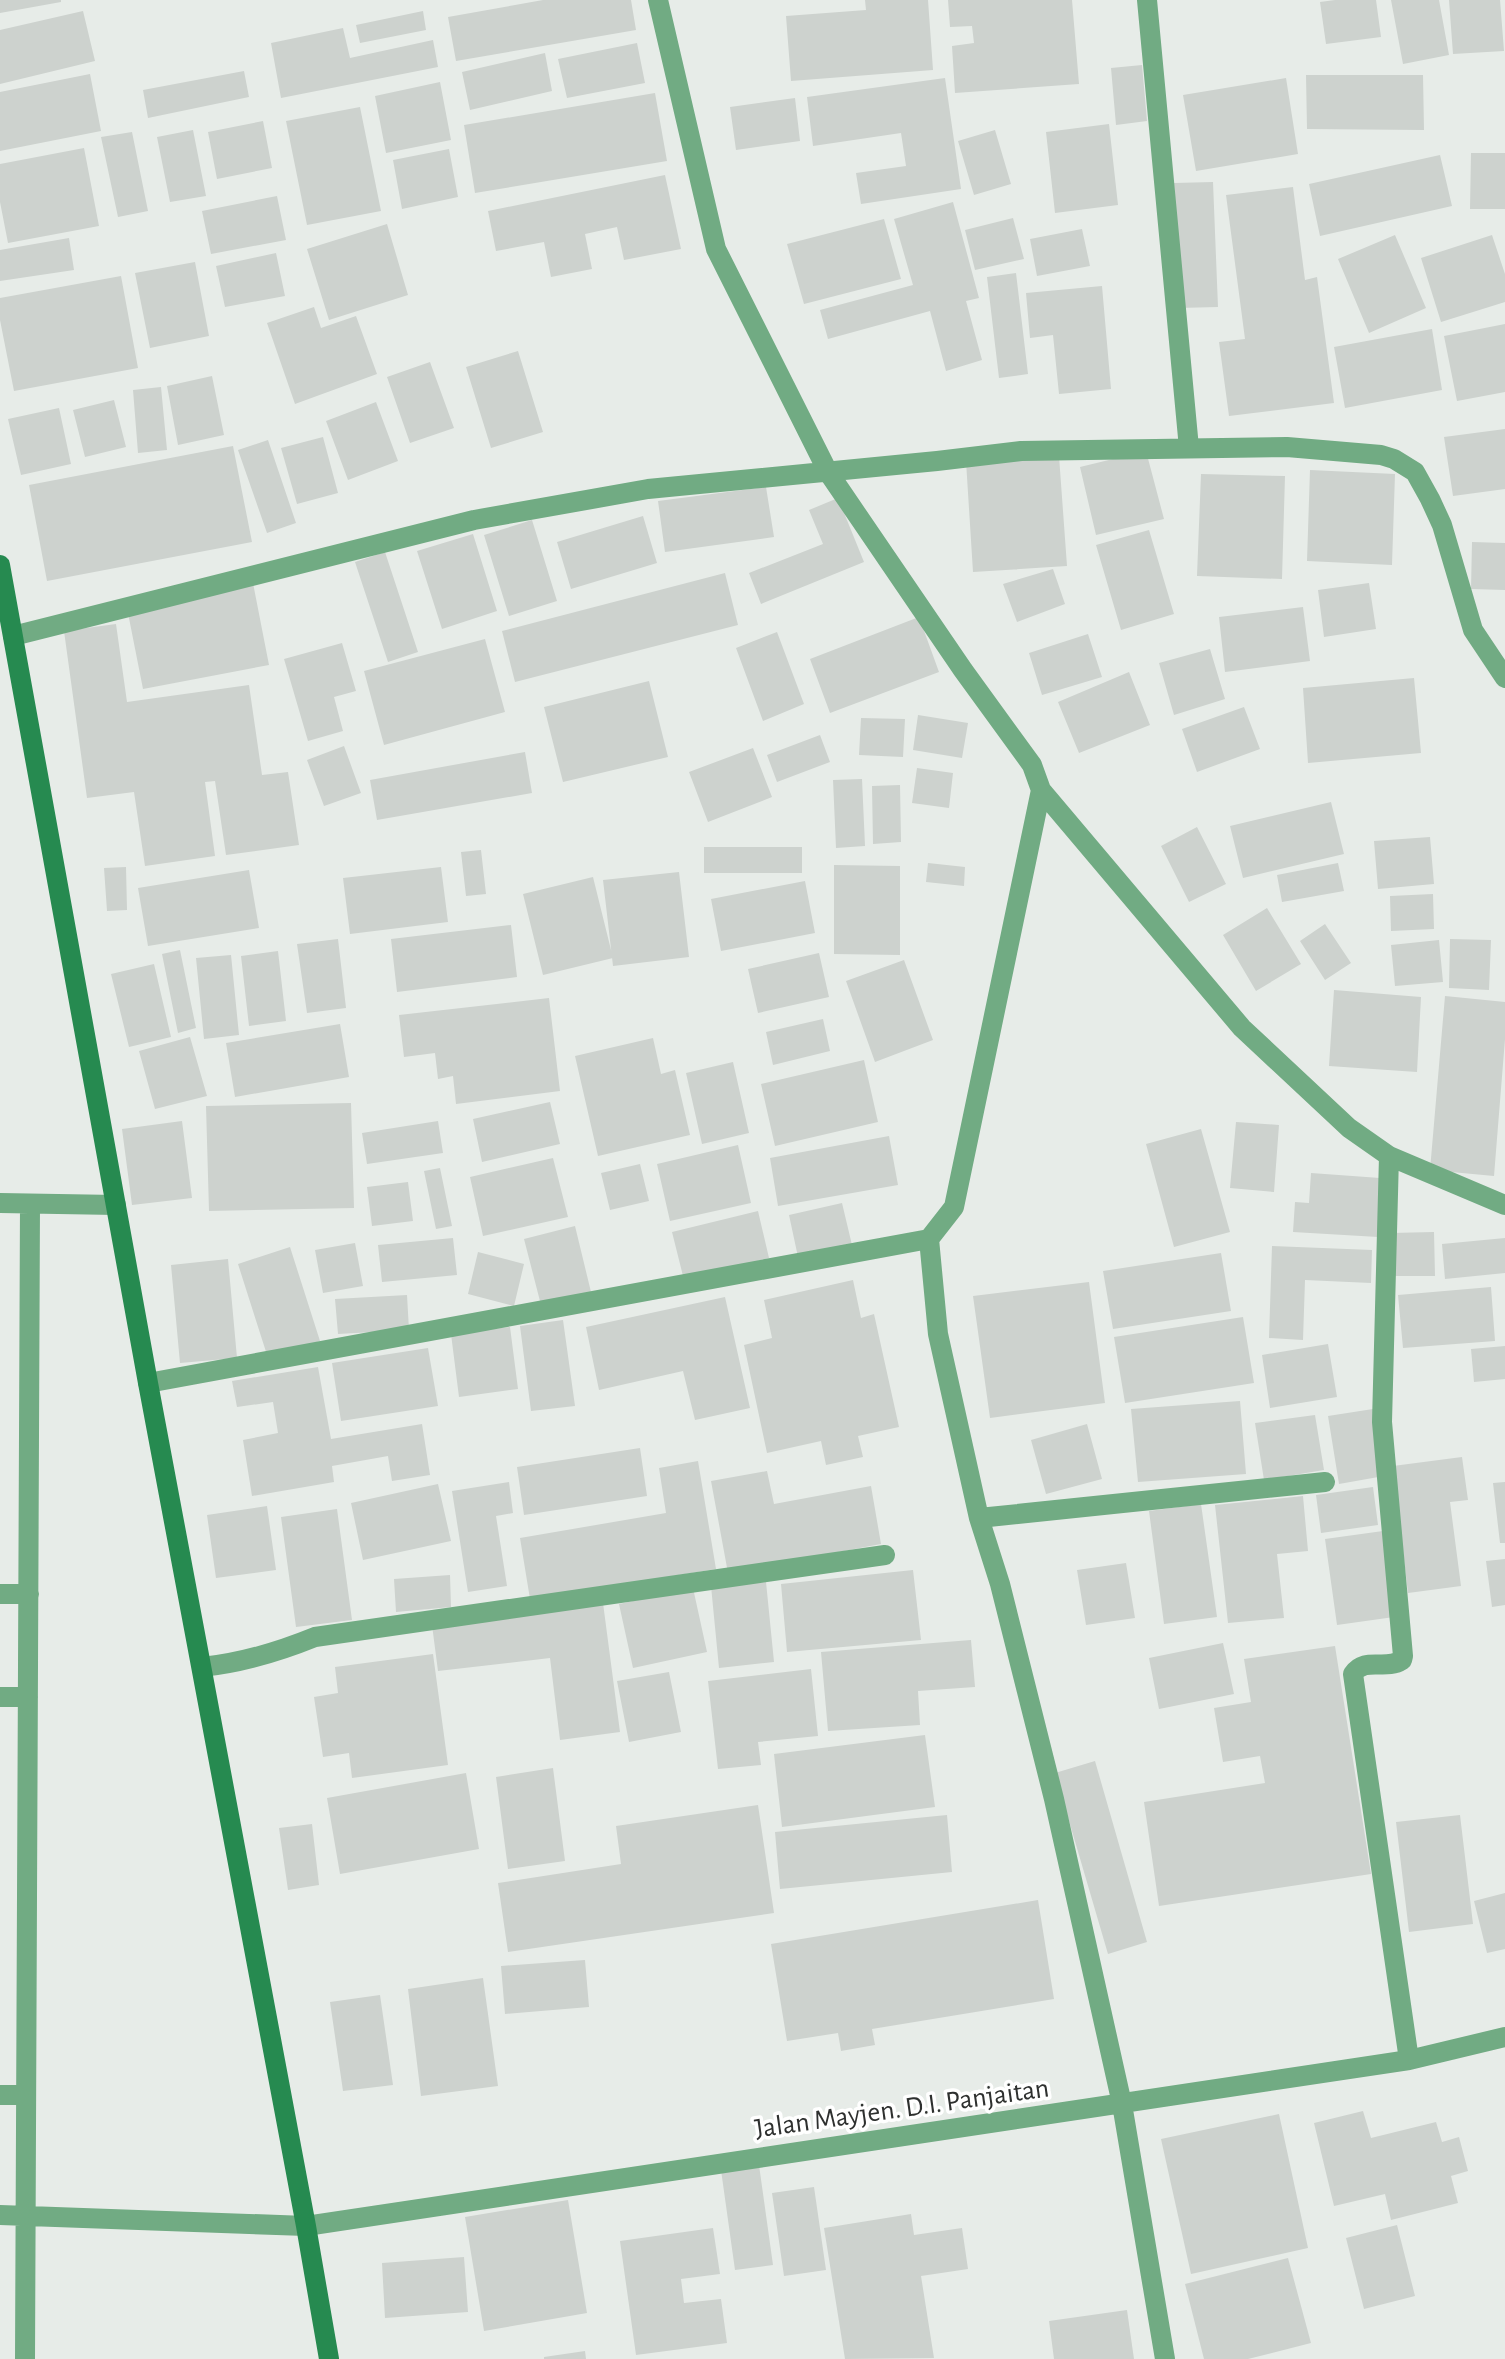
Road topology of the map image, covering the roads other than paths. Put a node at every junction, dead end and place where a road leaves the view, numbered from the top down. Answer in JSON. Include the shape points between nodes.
{"nodes":[{"id":1,"x":658,"y":0,"type":"edge"},
{"id":2,"x":1147,"y":0,"type":"edge"},
{"id":3,"x":1189,"y":448,"type":"junction"},
{"id":4,"x":828,"y":472,"type":"junction"},
{"id":5,"x":0,"y":565,"type":"edge"},
{"id":6,"x":13,"y":636,"type":"junction"},
{"id":7,"x":1505,"y":678,"type":"edge"},
{"id":8,"x":1041,"y":790,"type":"junction"},
{"id":9,"x":1389,"y":1156,"type":"junction"},
{"id":10,"x":0,"y":1203,"type":"edge"},
{"id":11,"x":30,"y":1204,"type":"junction"},
{"id":12,"x":116,"y":1205,"type":"junction"},
{"id":13,"x":1505,"y":1205,"type":"edge"},
{"id":14,"x":929,"y":1239,"type":"junction"},
{"id":15,"x":148,"y":1383,"type":"junction"},
{"id":16,"x":1325,"y":1482,"type":"dead end"},
{"id":17,"x":979,"y":1518,"type":"junction"},
{"id":18,"x":885,"y":1555,"type":"dead end"},
{"id":19,"x":0,"y":1594,"type":"edge"},
{"id":20,"x":29,"y":1594,"type":"junction"},
{"id":21,"x":202,"y":1667,"type":"junction"},
{"id":22,"x":0,"y":1697,"type":"edge"},
{"id":23,"x":28,"y":1697,"type":"junction"},
{"id":24,"x":1505,"y":2037,"type":"edge"},
{"id":25,"x":1409,"y":2060,"type":"junction"},
{"id":26,"x":0,"y":2095,"type":"edge"},
{"id":27,"x":26,"y":2095,"type":"junction"},
{"id":28,"x":1122,"y":2104,"type":"junction"},
{"id":29,"x":0,"y":2215,"type":"edge"},
{"id":30,"x":25,"y":2216,"type":"junction"},
{"id":31,"x":306,"y":2226,"type":"junction"},
{"id":32,"x":25,"y":2359,"type":"edge"},
{"id":33,"x":329,"y":2359,"type":"edge"},
{"id":34,"x":1165,"y":2359,"type":"edge"}],
"edges":[{"from":1,"to":4,"type":"street","via":[[716,249]]},
{"from":2,"to":3,"type":"street"},
{"from":3,"to":4,"type":"street","via":[[1021,451]]},
{"from":3,"to":7,"type":"street","via":[[1287,447],[1381,455],[1415,472],[1442,525],[1473,630]]},
{"from":4,"to":6,"type":"street","via":[[648,489],[474,520]]},
{"from":4,"to":8,"type":"street","via":[[1032,765]]},
{"from":5,"to":6,"type":"main road"},
{"from":6,"to":12,"type":"main road"},
{"from":8,"to":9,"type":"street","via":[[1242,1028],[1349,1128]]},
{"from":8,"to":14,"type":"street","via":[[954,1207]]},
{"from":9,"to":13,"type":"street"},
{"from":9,"to":25,"type":"street","via":[[1382,1422],[1403,1656],[1394,1665],[1364,1664],[1353,1674]]},
{"from":10,"to":11,"type":"street"},
{"from":11,"to":12,"type":"street"},
{"from":11,"to":20,"type":"street"},
{"from":12,"to":15,"type":"main road"},
{"from":14,"to":15,"type":"street"},
{"from":14,"to":17,"type":"street","via":[[938,1334]]},
{"from":15,"to":21,"type":"main road"},
{"from":16,"to":17,"type":"street"},
{"from":17,"to":28,"type":"street","via":[[1054,1799]]},
{"from":18,"to":21,"type":"street","via":[[315,1637],[280,1652]]},
{"from":19,"to":20,"type":"street"},
{"from":20,"to":23,"type":"street"},
{"from":21,"to":31,"type":"main road"},
{"from":22,"to":23,"type":"street"},
{"from":23,"to":27,"type":"street"},
{"from":24,"to":25,"type":"street","name":"Jalan Mayjen. D.I. Panjaitan"},
{"from":25,"to":28,"type":"street","name":"Jalan Mayjen. D.I. Panjaitan"},
{"from":26,"to":27,"type":"street"},
{"from":27,"to":30,"type":"street"},
{"from":28,"to":31,"type":"street","name":"Jalan Mayjen. D.I. Panjaitan"},
{"from":28,"to":34,"type":"street"},
{"from":29,"to":30,"type":"street","name":"Jalan Mayjen. D.I. Panjaitan"},
{"from":30,"to":31,"type":"street","name":"Jalan Mayjen. D.I. Panjaitan"},
{"from":30,"to":32,"type":"street"},
{"from":31,"to":33,"type":"main road"}]}
